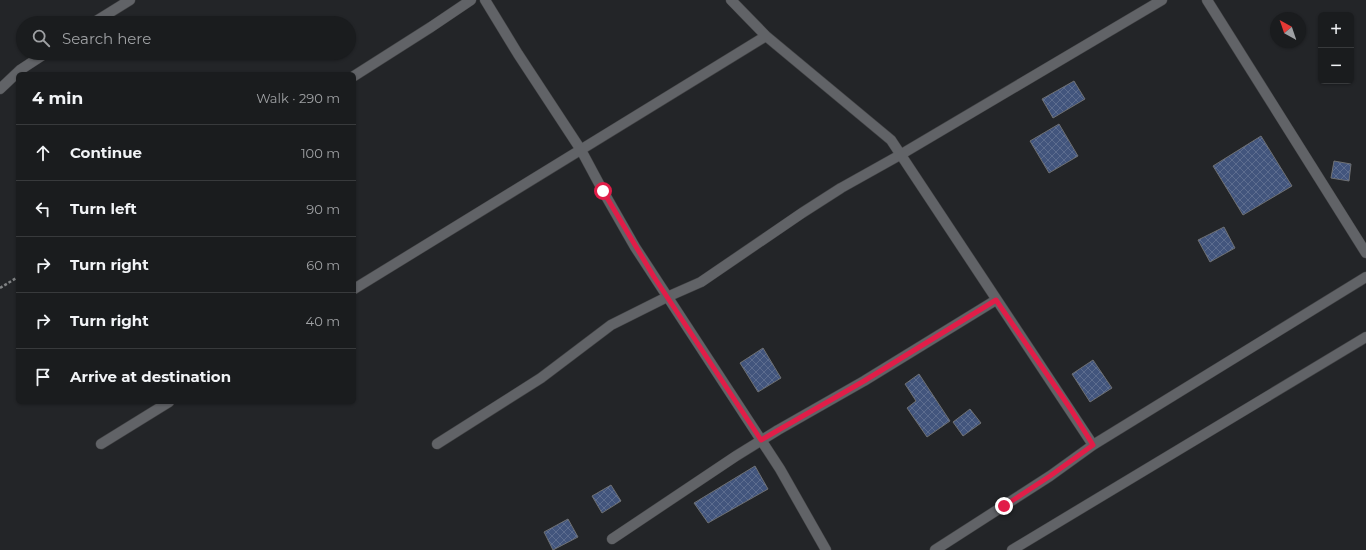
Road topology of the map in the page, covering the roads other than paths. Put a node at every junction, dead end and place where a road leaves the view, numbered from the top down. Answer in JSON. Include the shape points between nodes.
{"nodes":[{"id":1,"x":130,"y":0,"type":"edge"},
{"id":2,"x":471,"y":0,"type":"edge"},
{"id":3,"x":485,"y":0,"type":"edge"},
{"id":4,"x":731,"y":0,"type":"edge"},
{"id":5,"x":1162,"y":0,"type":"edge"},
{"id":6,"x":1207,"y":0,"type":"edge"},
{"id":7,"x":104,"y":16,"type":"edge"},
{"id":8,"x":766,"y":36,"type":"junction"},
{"id":9,"x":35,"y":60,"type":"edge"},
{"id":10,"x":18,"y":72,"type":"edge"},
{"id":11,"x":16,"y":74,"type":"edge"},
{"id":12,"x":356,"y":75,"type":"edge"},
{"id":13,"x":0,"y":89,"type":"edge"},
{"id":14,"x":581,"y":150,"type":"junction"},
{"id":15,"x":900,"y":155,"type":"junction"},
{"id":16,"x":1366,"y":253,"type":"edge"},
{"id":17,"x":1366,"y":277,"type":"edge"},
{"id":18,"x":356,"y":288,"type":"edge"},
{"id":19,"x":667,"y":297,"type":"junction"},
{"id":20,"x":996,"y":300,"type":"junction"},
{"id":21,"x":1366,"y":337,"type":"edge"},
{"id":22,"x":166,"y":404,"type":"edge"},
{"id":23,"x":761,"y":440,"type":"junction"},
{"id":24,"x":101,"y":444,"type":"dead end"},
{"id":25,"x":437,"y":444,"type":"dead end"},
{"id":26,"x":1093,"y":445,"type":"junction"},
{"id":27,"x":612,"y":539,"type":"dead end"},
{"id":28,"x":826,"y":550,"type":"edge"},
{"id":29,"x":935,"y":550,"type":"edge"},
{"id":30,"x":1012,"y":550,"type":"edge"}],
"edges":[{"from":1,"to":7,"type":"street"},
{"from":2,"to":12,"type":"street"},
{"from":3,"to":14,"type":"street"},
{"from":4,"to":8,"type":"street"},
{"from":5,"to":15,"type":"street"},
{"from":6,"to":16,"type":"street"},
{"from":8,"to":14,"type":"street"},
{"from":8,"to":15,"type":"street","via":[[891,140]]},
{"from":9,"to":10,"type":"street"},
{"from":11,"to":13,"type":"street"},
{"from":14,"to":18,"type":"street"},
{"from":14,"to":19,"type":"street"},
{"from":15,"to":19,"type":"street","via":[[841,188],[701,282]]},
{"from":15,"to":20,"type":"street"},
{"from":17,"to":26,"type":"street"},
{"from":19,"to":23,"type":"street"},
{"from":19,"to":25,"type":"street","via":[[611,325],[541,378]]},
{"from":20,"to":23,"type":"street","via":[[864,381]]},
{"from":20,"to":26,"type":"street"},
{"from":21,"to":30,"type":"street"},
{"from":22,"to":24,"type":"street"},
{"from":23,"to":27,"type":"street"},
{"from":23,"to":28,"type":"street"},
{"from":26,"to":29,"type":"street","via":[[1050,476]]}]}
